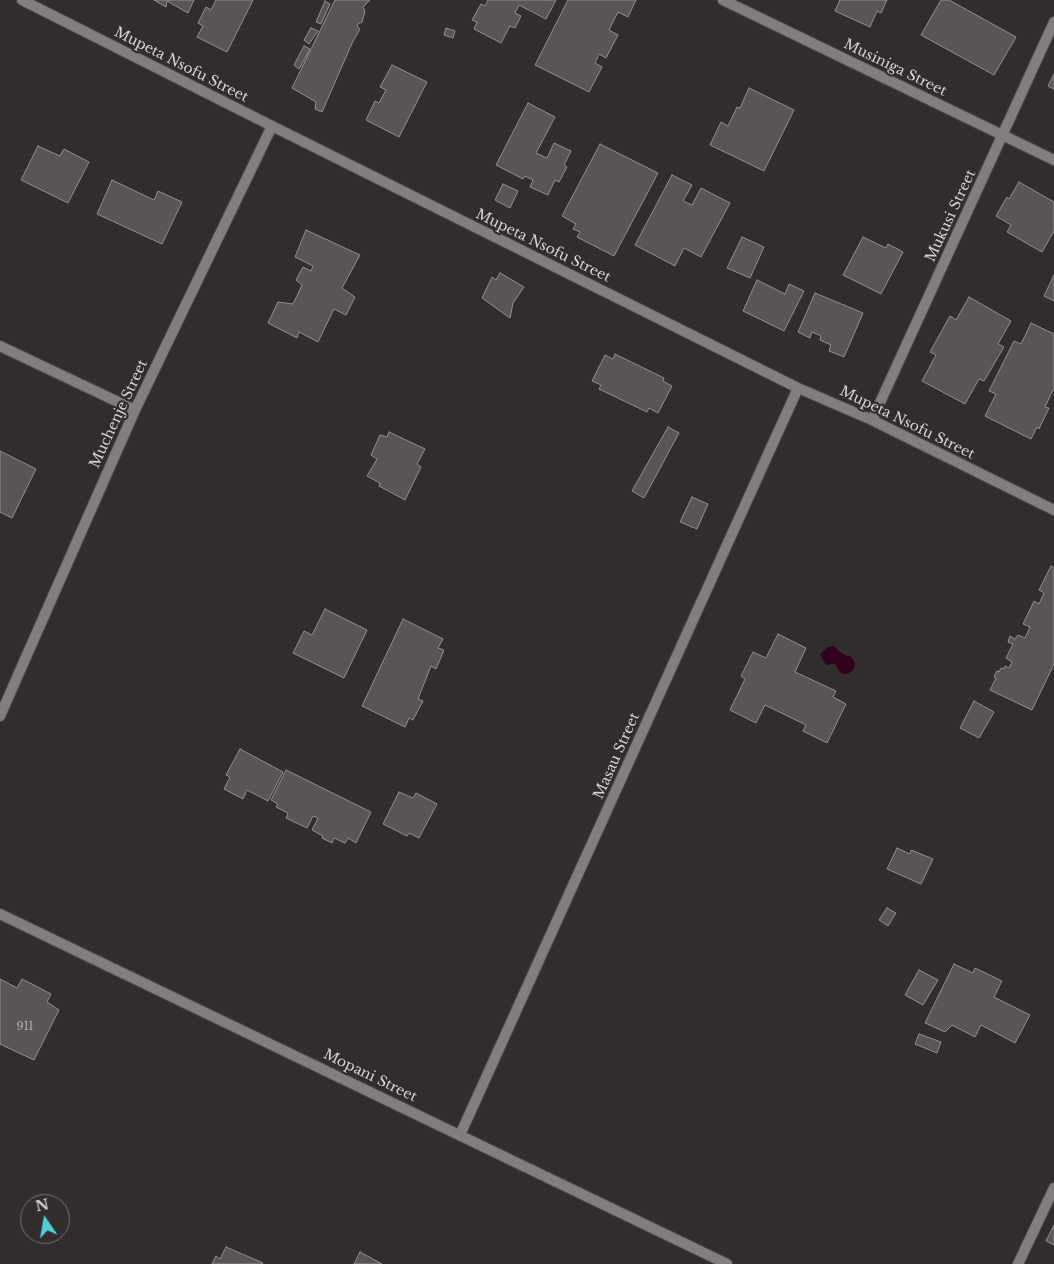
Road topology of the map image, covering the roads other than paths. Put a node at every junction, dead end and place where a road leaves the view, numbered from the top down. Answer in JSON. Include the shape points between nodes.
{"nodes":[{"id":1,"x":22,"y":0,"type":"edge"},
{"id":2,"x":723,"y":0,"type":"edge"},
{"id":3,"x":1054,"y":22,"type":"edge"},
{"id":4,"x":272,"y":126,"type":"junction"},
{"id":5,"x":1003,"y":135,"type":"junction"},
{"id":6,"x":1054,"y":160,"type":"edge"},
{"id":7,"x":0,"y":346,"type":"edge"},
{"id":8,"x":798,"y":388,"type":"junction"},
{"id":9,"x":135,"y":410,"type":"junction"},
{"id":10,"x":872,"y":420,"type":"junction"},
{"id":11,"x":1054,"y":510,"type":"edge"},
{"id":12,"x":0,"y":716,"type":"edge"},
{"id":13,"x":0,"y":914,"type":"edge"},
{"id":14,"x":460,"y":1135,"type":"junction"},
{"id":15,"x":1054,"y":1188,"type":"edge"},
{"id":16,"x":727,"y":1264,"type":"edge"},
{"id":17,"x":1018,"y":1264,"type":"edge"}],
"edges":[{"from":1,"to":4,"type":"street","name":"Mupeta Nsofu Street"},
{"from":2,"to":5,"type":"street","name":"Musiniga Street"},
{"from":3,"to":5,"type":"street","name":"Mukusi Street"},
{"from":4,"to":8,"type":"street","name":"Mupeta Nsofu Street"},
{"from":4,"to":9,"type":"street","name":"Muchenje Street"},
{"from":5,"to":6,"type":"street","name":"Musiniga Street"},
{"from":5,"to":10,"type":"street","name":"Mukusi Street"},
{"from":7,"to":9,"type":"street"},
{"from":8,"to":10,"type":"street","name":"Mupeta Nsofu Street"},
{"from":8,"to":14,"type":"street","name":"Masau Street"},
{"from":9,"to":12,"type":"street","name":"Muchenje Street"},
{"from":10,"to":11,"type":"street","name":"Mupeta Nsofu Street"},
{"from":13,"to":14,"type":"street","name":"Mopani Street"},
{"from":14,"to":16,"type":"street","name":"Mopani Street"},
{"from":15,"to":17,"type":"street"}]}
